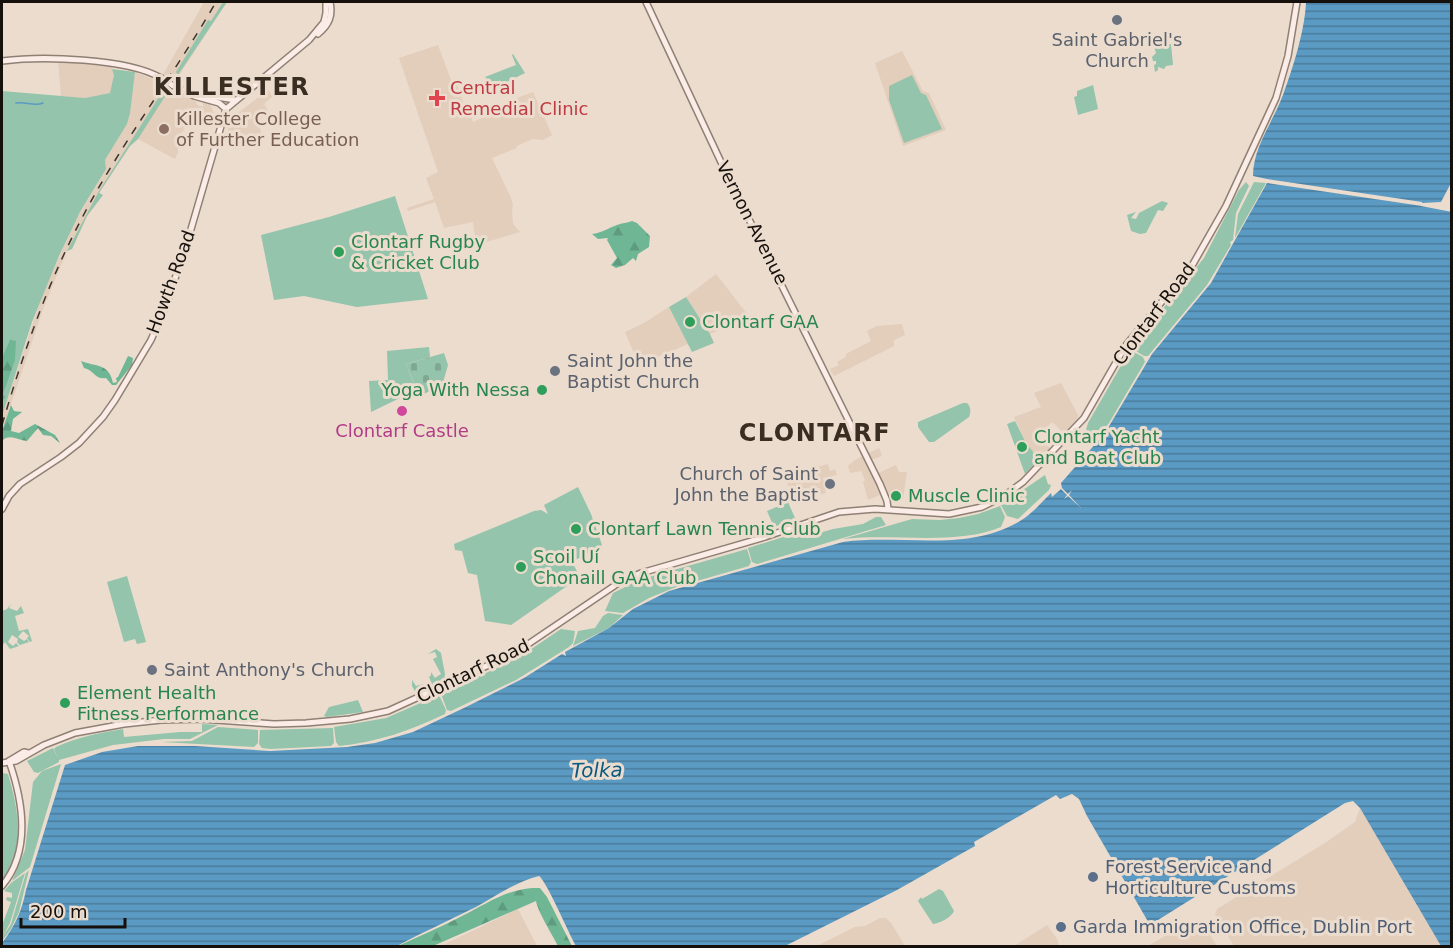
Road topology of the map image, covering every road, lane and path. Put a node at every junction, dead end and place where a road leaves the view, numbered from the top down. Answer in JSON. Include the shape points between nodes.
{"nodes":[{"id":1,"x":328,"y":2,"type":"edge"},
{"id":2,"x":646,"y":2,"type":"edge"},
{"id":3,"x":1297,"y":2,"type":"edge"},
{"id":4,"x":2,"y":61,"type":"edge"},
{"id":5,"x":207,"y":99,"type":"junction"},
{"id":6,"x":235,"y":100,"type":"junction"},
{"id":7,"x":226,"y":109,"type":"junction"},
{"id":8,"x":885,"y":497,"type":"junction"},
{"id":9,"x":2,"y":509,"type":"edge"},
{"id":10,"x":888,"y":509,"type":"junction"},
{"id":11,"x":897,"y":510,"type":"junction"},
{"id":12,"x":9,"y":761,"type":"junction"},
{"id":13,"x":2,"y":763,"type":"edge"},
{"id":14,"x":2,"y":886,"type":"edge"}],
"edges":[{"from":1,"to":6,"type":"main road","name":"Howth Road","via":[[324,22],[309,40]]},
{"from":2,"to":8,"type":"main road","name":"Vernon Avenue"},
{"from":3,"to":11,"type":"main road","name":"Clontarf Road","via":[[1279,90],[1221,215],[1193,264],[1126,345],[1084,418],[1023,482],[991,503],[949,514]]},
{"from":4,"to":5,"type":"main road","bridge":true,"via":[[36,58],[139,69]]},
{"from":5,"to":6,"type":"main road"},
{"from":5,"to":7,"type":"main road"},
{"from":6,"to":7,"type":"main road","name":"Howth Road"},
{"from":7,"to":9,"type":"main road","name":"Howth Road","via":[[175,280],[151,340],[95,427],[62,457],[20,484]]},
{"from":8,"to":10,"type":"main road","name":"Vernon Avenue"},
{"from":8,"to":11,"type":"main road"},
{"from":10,"to":11,"type":"main road","name":"Clontarf Road"},
{"from":10,"to":12,"type":"main road","name":"Clontarf Road","via":[[833,514],[641,573],[620,582],[515,653],[388,711],[306,723],[151,721],[75,734]]},
{"from":12,"to":13,"type":"main road","name":"Clontarf Road"},
{"from":12,"to":14,"type":"main road","via":[[20,804],[22,834],[16,860]]}]}
